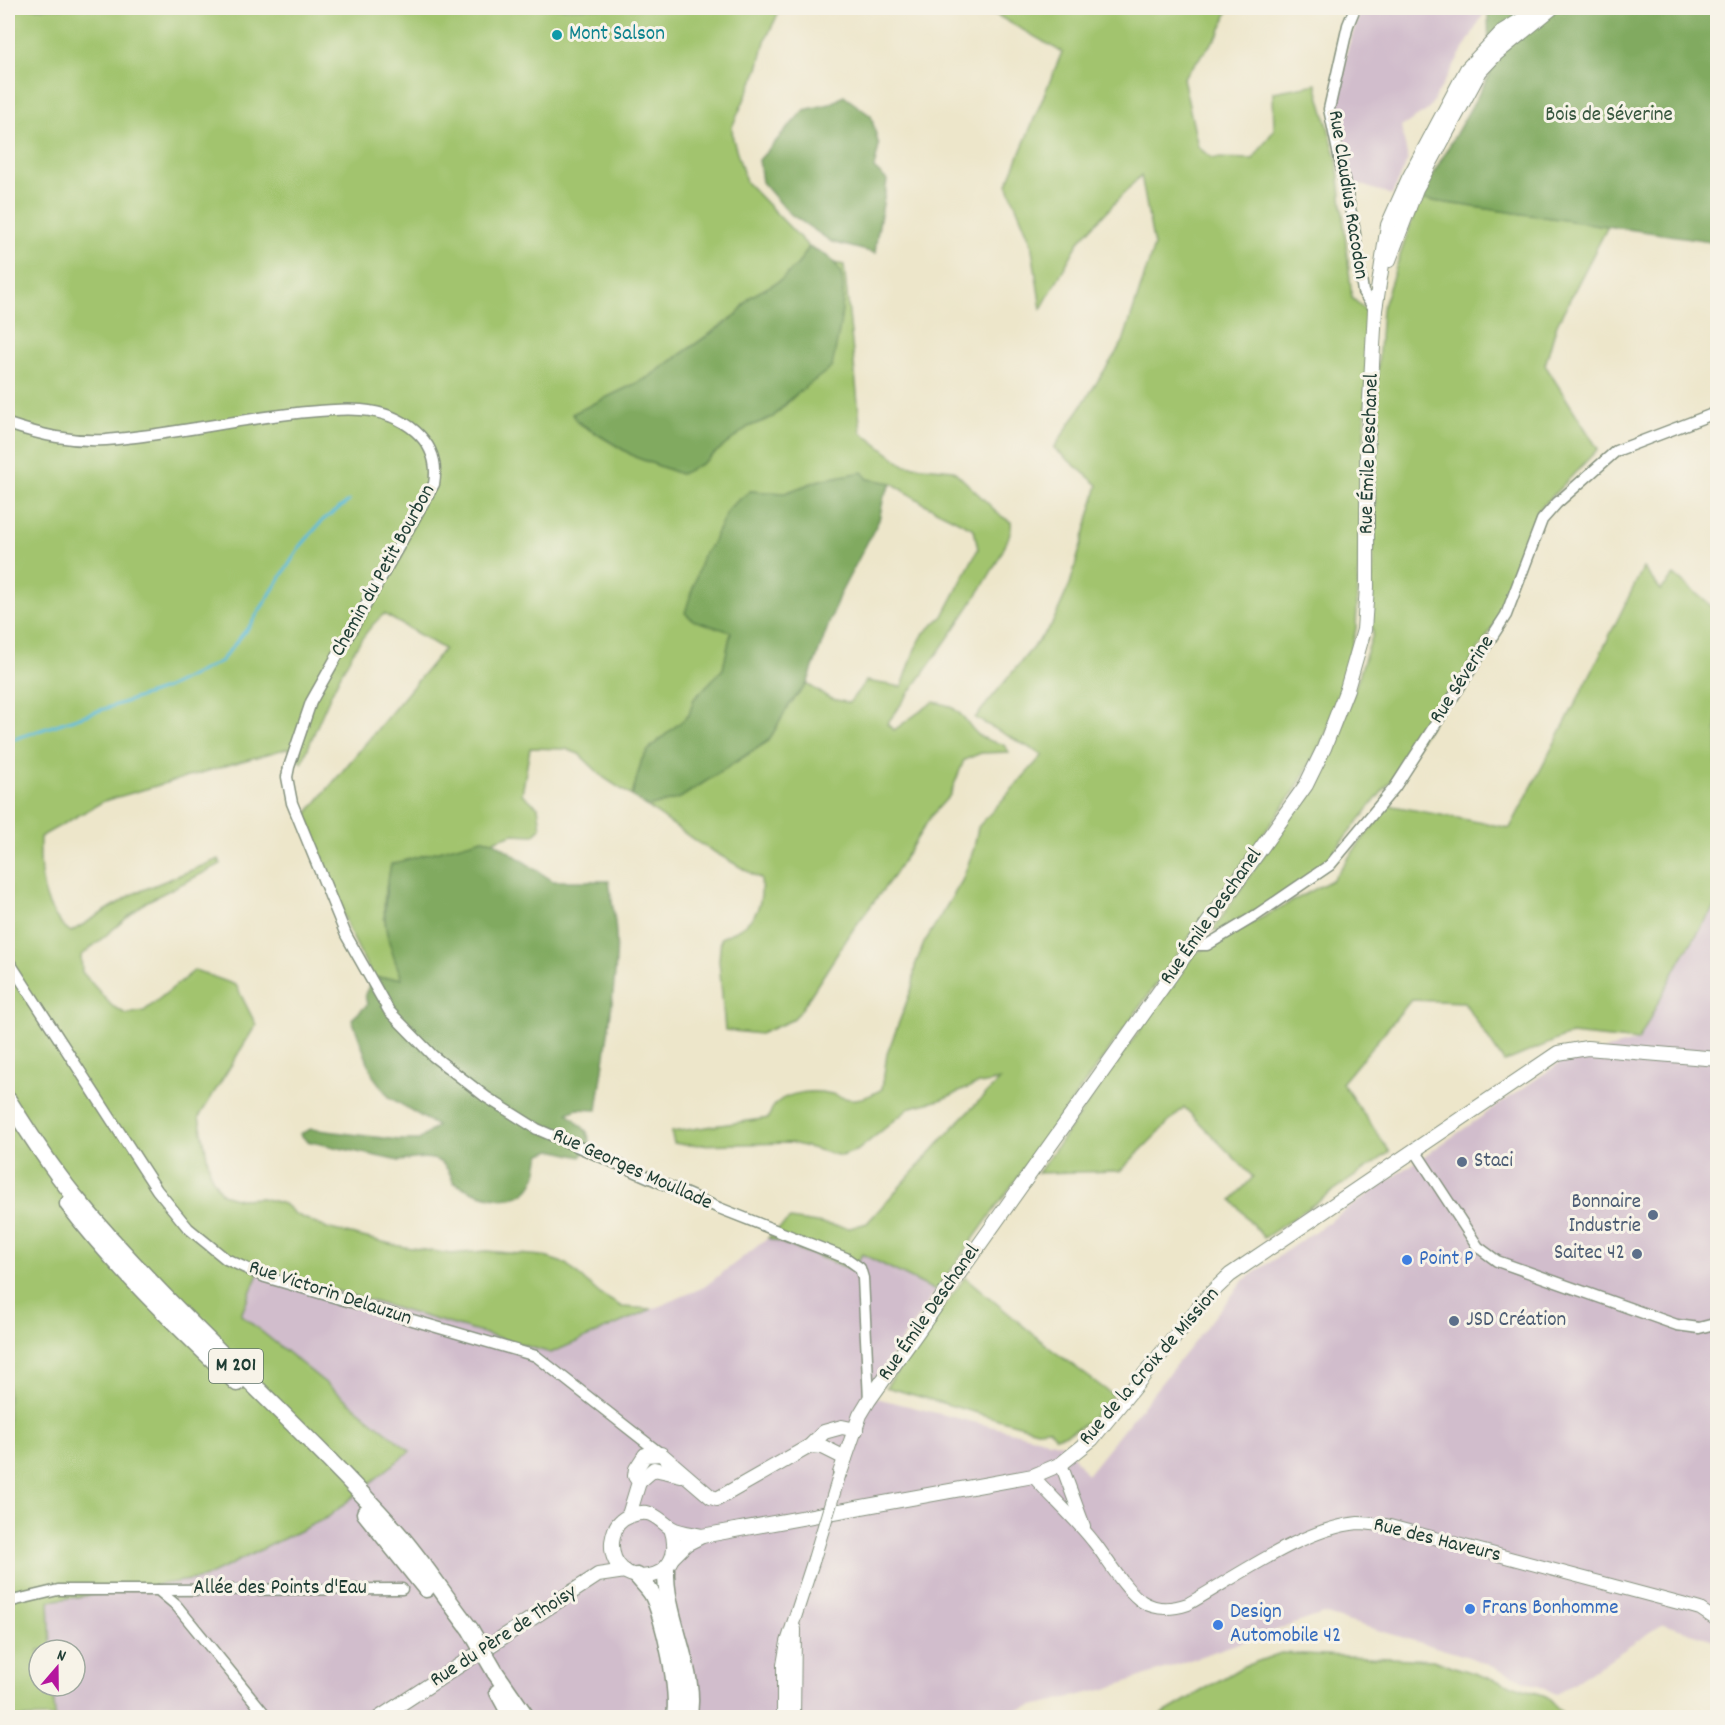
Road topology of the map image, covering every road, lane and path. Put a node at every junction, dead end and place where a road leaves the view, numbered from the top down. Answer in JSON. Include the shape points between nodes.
{"nodes":[{"id":1,"x":1355,"y":8,"type":"edge"},
{"id":2,"x":1541,"y":8,"type":"edge"},
{"id":3,"x":1552,"y":8,"type":"edge"},
{"id":4,"x":1378,"y":287,"type":"junction"},
{"id":5,"x":1375,"y":310,"type":"junction"},
{"id":6,"x":1718,"y":411,"type":"edge"},
{"id":7,"x":8,"y":424,"type":"edge"},
{"id":8,"x":346,"y":935,"type":"joint"},
{"id":9,"x":1192,"y":945,"type":"junction"},
{"id":10,"x":8,"y":960,"type":"edge"},
{"id":11,"x":1718,"y":1059,"type":"edge"},
{"id":12,"x":8,"y":1100,"type":"edge"},
{"id":13,"x":8,"y":1121,"type":"edge"},
{"id":14,"x":1414,"y":1149,"type":"junction"},
{"id":15,"x":1718,"y":1323,"type":"edge"},
{"id":16,"x":869,"y":1400,"type":"junction"},
{"id":17,"x":856,"y":1430,"type":"junction"},
{"id":18,"x":810,"y":1446,"type":"junction"},
{"id":19,"x":661,"y":1454,"type":"junction"},
{"id":20,"x":845,"y":1458,"type":"junction"},
{"id":21,"x":1061,"y":1464,"type":"junction"},
{"id":22,"x":840,"y":1473,"type":"joint"},
{"id":23,"x":1033,"y":1476,"type":"junction"},
{"id":24,"x":688,"y":1478,"type":"junction"},
{"id":25,"x":638,"y":1488,"type":"junction"},
{"id":26,"x":648,"y":1513,"type":"junction"},
{"id":27,"x":629,"y":1515,"type":"junction"},
{"id":28,"x":671,"y":1528,"type":"junction"},
{"id":29,"x":702,"y":1536,"type":"junction"},
{"id":30,"x":1091,"y":1538,"type":"junction"},
{"id":31,"x":612,"y":1552,"type":"junction"},
{"id":32,"x":670,"y":1563,"type":"junction"},
{"id":33,"x":631,"y":1574,"type":"junction"},
{"id":34,"x":598,"y":1575,"type":"junction"},
{"id":35,"x":402,"y":1589,"type":"dead end"},
{"id":36,"x":158,"y":1590,"type":"junction"},
{"id":37,"x":8,"y":1602,"type":"edge"},
{"id":38,"x":795,"y":1616,"type":"junction"},
{"id":39,"x":1718,"y":1621,"type":"edge"},
{"id":40,"x":467,"y":1633,"type":"junction"},
{"id":41,"x":492,"y":1674,"type":"junction"},
{"id":42,"x":268,"y":1718,"type":"edge"},
{"id":43,"x":379,"y":1718,"type":"edge"},
{"id":44,"x":511,"y":1718,"type":"edge"},
{"id":45,"x":518,"y":1718,"type":"edge"},
{"id":46,"x":527,"y":1718,"type":"edge"},
{"id":47,"x":674,"y":1718,"type":"edge"},
{"id":48,"x":688,"y":1718,"type":"edge"},
{"id":49,"x":783,"y":1718,"type":"edge"},
{"id":50,"x":794,"y":1718,"type":"edge"}],
"edges":[{"from":1,"to":5,"type":"street","name":"Rue Claudius Racodon","via":[[1329,109],[1354,226],[1363,292]]},
{"from":2,"to":4,"type":"main road","name":"Rue Émile Deschanel","via":[[1488,43],[1467,69],[1417,161],[1388,225]]},
{"from":3,"to":4,"type":"main road","name":"Rue Émile Deschanel","via":[[1480,71],[1416,189]]},
{"from":4,"to":5,"type":"main road","name":"Rue Émile Deschanel"},
{"from":5,"to":9,"type":"main road","name":"Rue Émile Deschanel","via":[[1367,455],[1364,630],[1347,689],[1306,785]]},
{"from":6,"to":9,"type":"street","name":"Rue Séverine","via":[[1616,451],[1557,503],[1542,520],[1506,615],[1388,796],[1330,865],[1207,945]]},
{"from":7,"to":8,"type":"street","name":"Chemin du Petit Bourbon","via":[[46,437],[106,440],[266,416],[361,410],[402,421],[426,441],[436,472],[434,484],[311,702],[287,777],[292,803]]},
{"from":8,"to":16,"type":"street","name":"Rue Georges Moullade","via":[[389,1011],[434,1056],[486,1097],[537,1129],[718,1208],[846,1258],[860,1268]]},
{"from":9,"to":16,"type":"main road","name":"Rue Émile Deschanel"},
{"from":10,"to":19,"type":"street","name":"Rue Victorin Delauzun","via":[[156,1190],[188,1228],[226,1259],[265,1277],[536,1356]]},
{"from":11,"to":14,"type":"main road","name":"Rue de la Croix de Mission","via":[[1587,1048],[1558,1053]]},
{"from":12,"to":40,"type":"highway","number":"M 201","via":[[50,1163],[110,1237],[398,1533]]},
{"from":13,"to":40,"type":"highway","number":"M 201","via":[[92,1235],[146,1295],[340,1485]]},
{"from":14,"to":15,"type":"street","via":[[1478,1247],[1497,1261],[1677,1325],[1699,1328]]},
{"from":14,"to":21,"type":"main road","name":"Rue de la Croix de Mission","via":[[1230,1275],[1208,1296],[1092,1439]]},
{"from":16,"to":17,"type":"main road","name":"Rue Émile Deschanel"},
{"from":17,"to":18,"type":"main road","via":[[842,1427],[824,1432]]},
{"from":17,"to":20,"type":"main road","name":"Rue Émile Deschanel"},
{"from":18,"to":20,"type":"main road","via":[[823,1447]]},
{"from":18,"to":24,"type":"main road","via":[[717,1499]]},
{"from":19,"to":24,"type":"main road"},
{"from":19,"to":25,"type":"main road","name":"Rue du Père de Thoisy","via":[[642,1457],[635,1476]]},
{"from":20,"to":22,"type":"main road","name":"Rue Émile Deschanel"},
{"from":21,"to":23,"type":"main road","name":"Rue de la Croix de Mission"},
{"from":21,"to":30,"type":"street","name":"Rue des Haveurs","via":[[1078,1514]]},
{"from":22,"to":38,"type":"street","bridge":true},
{"from":23,"to":29,"type":"main road","name":"Rue de la Croix de Mission"},
{"from":23,"to":30,"type":"street","name":"Rue des Haveurs"},
{"from":24,"to":25,"type":"main road","via":[[654,1469]]},
{"from":25,"to":26,"type":"main road"},
{"from":25,"to":27,"type":"main road","name":"Rue du Père de Thoisy"},
{"from":26,"to":27,"type":"main road"},
{"from":26,"to":28,"type":"main road"},
{"from":27,"to":31,"type":"main road","name":"Rue du Père de Thoisy","via":[[617,1525]]},
{"from":28,"to":29,"type":"main road"},
{"from":28,"to":32,"type":"main road","via":[[675,1540]]},
{"from":29,"to":32,"type":"main road","via":[[686,1544]]},
{"from":30,"to":39,"type":"street","name":"Rue des Haveurs","via":[[1143,1602],[1172,1609],[1316,1534],[1360,1523],[1386,1526],[1686,1605]]},
{"from":31,"to":33,"type":"main road"},
{"from":31,"to":34,"type":"main road","name":"Rue du Père de Thoisy"},
{"from":32,"to":33,"type":"main road","name":"Rue du Père de Thoisy","via":[[651,1577]]},
{"from":32,"to":48,"type":"highway","via":[[668,1606],[688,1681]]},
{"from":33,"to":34,"type":"main road","name":"Rue du Père de Thoisy"},
{"from":33,"to":47,"type":"highway","via":[[652,1594],[658,1609],[678,1693]]},
{"from":34,"to":43,"type":"main road","name":"Rue du Père de Thoisy"},
{"from":35,"to":36,"type":"street","name":"Allée des Points d'Eau"},
{"from":36,"to":37,"type":"street","via":[[58,1590]]},
{"from":36,"to":42,"type":"street","via":[[176,1605]]},
{"from":38,"to":49,"type":"street","via":[[783,1665]]},
{"from":38,"to":50,"type":"street"},
{"from":40,"to":41,"type":"highway","number":"M 201"},
{"from":41,"to":44,"type":"highway","number":"M 201"},
{"from":41,"to":45,"type":"highway","number":"M 201"},
{"from":41,"to":46,"type":"highway"}]}
